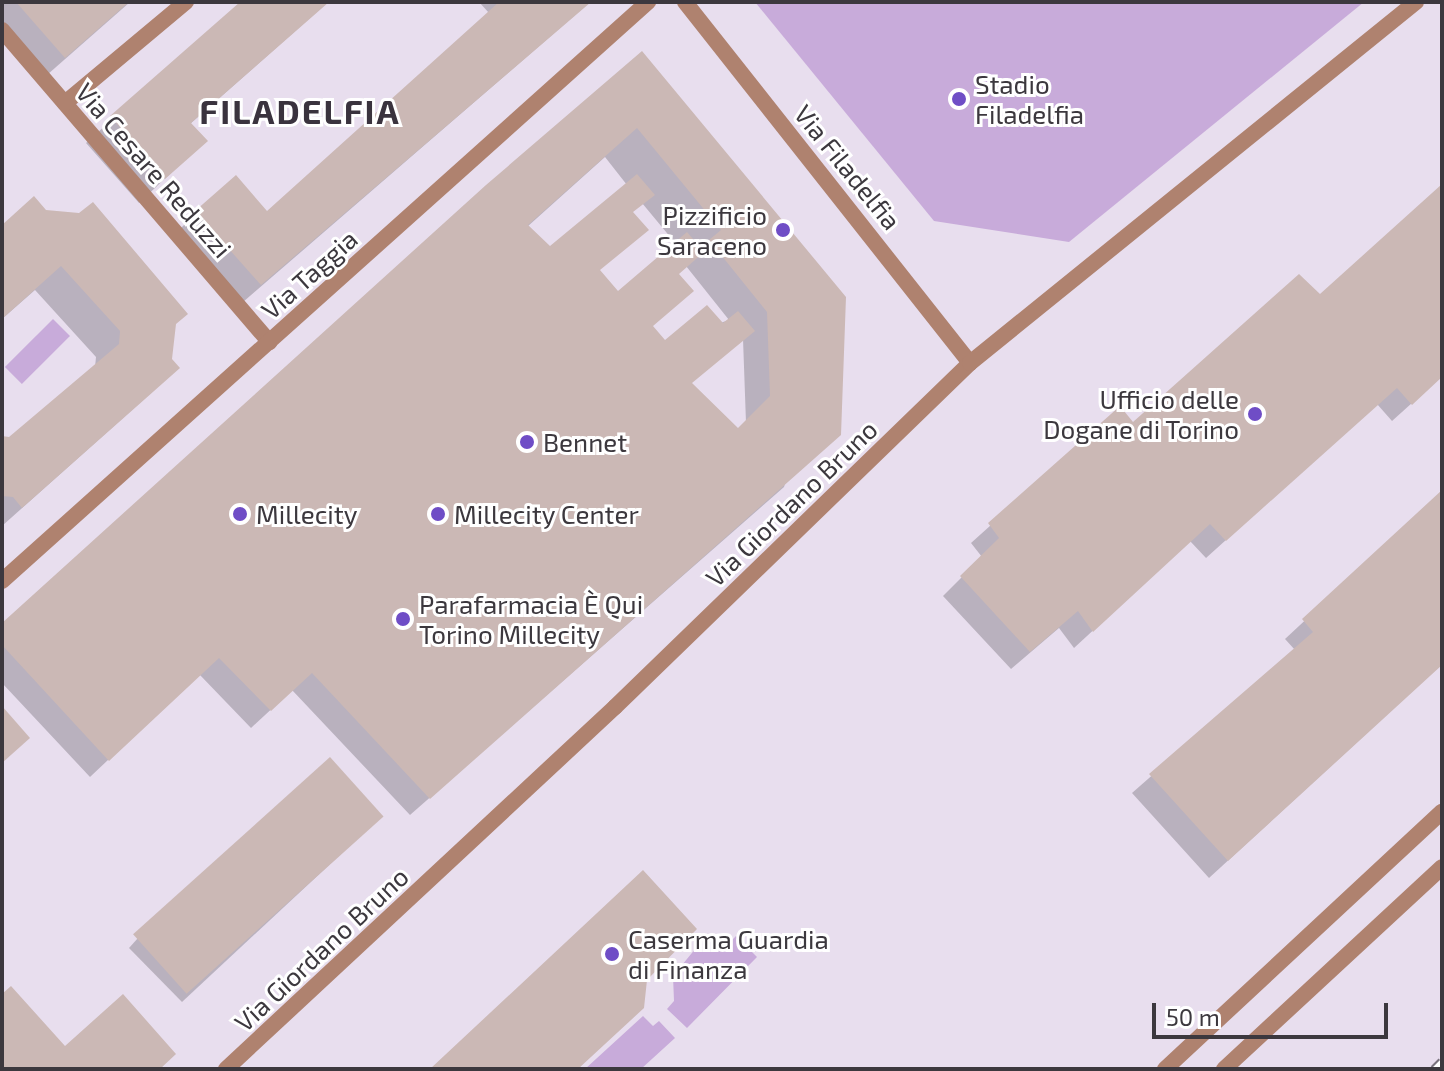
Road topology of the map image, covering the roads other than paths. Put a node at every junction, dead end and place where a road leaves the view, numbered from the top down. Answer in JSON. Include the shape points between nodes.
{"nodes":[{"id":1,"x":186,"y":2,"type":"edge"},
{"id":2,"x":648,"y":2,"type":"edge"},
{"id":3,"x":685,"y":2,"type":"edge"},
{"id":4,"x":1416,"y":2,"type":"edge"},
{"id":5,"x":2,"y":30,"type":"edge"},
{"id":6,"x":65,"y":103,"type":"junction"},
{"id":7,"x":269,"y":342,"type":"junction"},
{"id":8,"x":970,"y":363,"type":"junction"},
{"id":9,"x":2,"y":581,"type":"edge"},
{"id":10,"x":1442,"y":812,"type":"edge"},
{"id":11,"x":1442,"y":867,"type":"edge"},
{"id":12,"x":226,"y":1069,"type":"edge"},
{"id":13,"x":1165,"y":1069,"type":"edge"},
{"id":14,"x":1224,"y":1069,"type":"edge"}],
"edges":[{"from":1,"to":6,"type":"street"},
{"from":2,"to":7,"type":"street","name":"Via Taggia"},
{"from":3,"to":8,"type":"street","name":"Via Filadelfia"},
{"from":4,"to":8,"type":"street","name":"Via Giordano Bruno"},
{"from":5,"to":6,"type":"street","name":"Via Cesare Reduzzi"},
{"from":6,"to":7,"type":"street","name":"Via Cesare Reduzzi"},
{"from":7,"to":9,"type":"street","name":"Via Taggia"},
{"from":8,"to":12,"type":"street","name":"Via Giordano Bruno","via":[[615,707]]},
{"from":10,"to":13,"type":"street"},
{"from":11,"to":14,"type":"street"}]}
